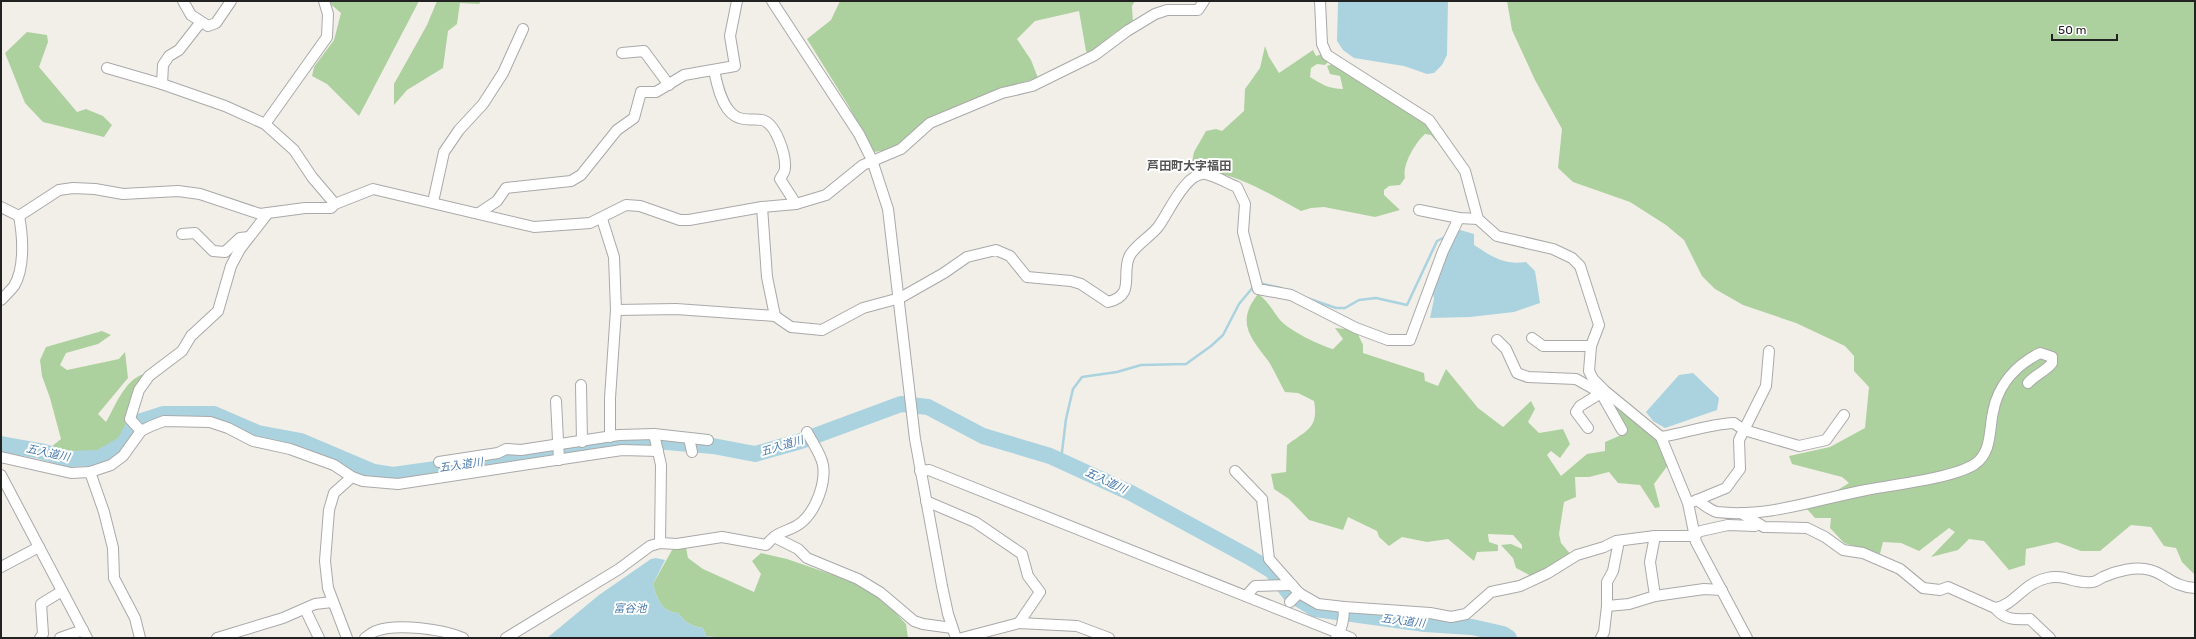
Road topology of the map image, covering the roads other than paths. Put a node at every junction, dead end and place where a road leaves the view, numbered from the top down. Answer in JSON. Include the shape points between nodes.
{"nodes":[{"id":1,"x":183,"y":1,"type":"edge"},
{"id":2,"x":231,"y":1,"type":"edge"},
{"id":3,"x":324,"y":1,"type":"edge"},
{"id":4,"x":737,"y":1,"type":"edge"},
{"id":5,"x":772,"y":1,"type":"edge"},
{"id":6,"x":1204,"y":1,"type":"edge"},
{"id":7,"x":1320,"y":1,"type":"edge"},
{"id":8,"x":200,"y":23,"type":"junction"},
{"id":9,"x":523,"y":29,"type":"dead end"},
{"id":10,"x":622,"y":53,"type":"dead end"},
{"id":11,"x":107,"y":68,"type":"dead end"},
{"id":12,"x":714,"y":70,"type":"junction"},
{"id":13,"x":162,"y":84,"type":"junction"},
{"id":14,"x":669,"y":85,"type":"junction"},
{"id":15,"x":265,"y":124,"type":"junction"},
{"id":16,"x":872,"y":160,"type":"junction"},
{"id":17,"x":433,"y":202,"type":"junction"},
{"id":18,"x":335,"y":204,"type":"junction"},
{"id":19,"x":796,"y":204,"type":"junction"},
{"id":20,"x":762,"y":207,"type":"junction"},
{"id":21,"x":1,"y":208,"type":"edge"},
{"id":22,"x":1419,"y":210,"type":"dead end"},
{"id":23,"x":268,"y":213,"type":"junction"},
{"id":24,"x":479,"y":213,"type":"junction"},
{"id":25,"x":19,"y":216,"type":"junction"},
{"id":26,"x":602,"y":218,"type":"junction"},
{"id":27,"x":1459,"y":218,"type":"junction"},
{"id":28,"x":1478,"y":219,"type":"junction"},
{"id":29,"x":182,"y":234,"type":"dead end"},
{"id":30,"x":249,"y":237,"type":"junction"},
{"id":31,"x":900,"y":298,"type":"junction"},
{"id":32,"x":1,"y":300,"type":"edge"},
{"id":33,"x":616,"y":310,"type":"junction"},
{"id":34,"x":775,"y":316,"type":"junction"},
{"id":35,"x":1532,"y":338,"type":"dead end"},
{"id":36,"x":1497,"y":340,"type":"dead end"},
{"id":37,"x":1591,"y":346,"type":"junction"},
{"id":38,"x":1769,"y":351,"type":"dead end"},
{"id":39,"x":2028,"y":383,"type":"dead end"},
{"id":40,"x":581,"y":385,"type":"dead end"},
{"id":41,"x":1603,"y":392,"type":"junction"},
{"id":42,"x":556,"y":401,"type":"dead end"},
{"id":43,"x":1844,"y":415,"type":"dead end"},
{"id":44,"x":1588,"y":428,"type":"dead end"},
{"id":45,"x":1622,"y":430,"type":"dead end"},
{"id":46,"x":1744,"y":430,"type":"junction"},
{"id":47,"x":141,"y":431,"type":"junction"},
{"id":48,"x":807,"y":432,"type":"dead end"},
{"id":49,"x":654,"y":434,"type":"junction"},
{"id":50,"x":615,"y":436,"type":"junction"},
{"id":51,"x":1661,"y":437,"type":"junction"},
{"id":52,"x":689,"y":438,"type":"junction"},
{"id":53,"x":708,"y":440,"type":"dead end"},
{"id":54,"x":582,"y":442,"type":"junction"},
{"id":55,"x":557,"y":446,"type":"junction"},
{"id":56,"x":622,"y":450,"type":"junction"},
{"id":57,"x":658,"y":451,"type":"junction"},
{"id":58,"x":692,"y":452,"type":"dead end"},
{"id":59,"x":1,"y":457,"type":"edge"},
{"id":60,"x":559,"y":460,"type":"junction"},
{"id":61,"x":439,"y":462,"type":"dead end"},
{"id":62,"x":920,"y":471,"type":"junction"},
{"id":63,"x":1235,"y":471,"type":"dead end"},
{"id":64,"x":90,"y":472,"type":"junction"},
{"id":65,"x":1,"y":475,"type":"edge"},
{"id":66,"x":352,"y":477,"type":"junction"},
{"id":67,"x":926,"y":501,"type":"junction"},
{"id":68,"x":1693,"y":502,"type":"junction"},
{"id":69,"x":1741,"y":513,"type":"junction"},
{"id":70,"x":1757,"y":525,"type":"junction"},
{"id":71,"x":1695,"y":535,"type":"junction"},
{"id":72,"x":1655,"y":536,"type":"junction"},
{"id":73,"x":774,"y":537,"type":"junction"},
{"id":74,"x":1619,"y":541,"type":"junction"},
{"id":75,"x":660,"y":543,"type":"junction"},
{"id":76,"x":39,"y":547,"type":"junction"},
{"id":77,"x":1,"y":567,"type":"edge"},
{"id":78,"x":1292,"y":585,"type":"junction"},
{"id":79,"x":2195,"y":588,"type":"edge"},
{"id":80,"x":1722,"y":590,"type":"junction"},
{"id":81,"x":62,"y":591,"type":"junction"},
{"id":82,"x":1299,"y":593,"type":"junction"},
{"id":83,"x":1246,"y":596,"type":"junction"},
{"id":84,"x":1655,"y":596,"type":"junction"},
{"id":85,"x":332,"y":602,"type":"junction"},
{"id":86,"x":1290,"y":602,"type":"dead end"},
{"id":87,"x":1607,"y":606,"type":"junction"},
{"id":88,"x":1344,"y":607,"type":"junction"},
{"id":89,"x":1995,"y":608,"type":"junction"},
{"id":90,"x":305,"y":609,"type":"junction"},
{"id":91,"x":1019,"y":623,"type":"junction"},
{"id":92,"x":952,"y":628,"type":"junction"},
{"id":93,"x":85,"y":634,"type":"edge"},
{"id":94,"x":1338,"y":636,"type":"edge"},
{"id":95,"x":1106,"y":637,"type":"edge"},
{"id":96,"x":40,"y":638,"type":"edge"},
{"id":97,"x":60,"y":638,"type":"edge"},
{"id":98,"x":140,"y":638,"type":"edge"},
{"id":99,"x":217,"y":638,"type":"edge"},
{"id":100,"x":319,"y":638,"type":"edge"},
{"id":101,"x":347,"y":638,"type":"edge"},
{"id":102,"x":365,"y":638,"type":"edge"},
{"id":103,"x":463,"y":638,"type":"edge"},
{"id":104,"x":506,"y":638,"type":"edge"},
{"id":105,"x":956,"y":638,"type":"edge"},
{"id":106,"x":962,"y":638,"type":"edge"},
{"id":107,"x":1351,"y":638,"type":"edge"},
{"id":108,"x":1601,"y":638,"type":"edge"},
{"id":109,"x":1747,"y":638,"type":"edge"},
{"id":110,"x":2050,"y":638,"type":"edge"}],
"edges":[{"from":1,"to":8,"type":"street"},
{"from":2,"to":8,"type":"street","via":[[216,23],[208,26]]},
{"from":3,"to":15,"type":"street","via":[[328,14],[327,37]]},
{"from":4,"to":12,"type":"street","via":[[730,36],[735,66]]},
{"from":5,"to":16,"type":"street","via":[[859,134]]},
{"from":6,"to":16,"type":"street","via":[[1198,10],[1167,10],[1156,14],[1127,31],[1095,56],[1032,86],[1002,93],[930,122],[901,149]]},
{"from":7,"to":28,"type":"street","via":[[1322,44],[1326,55],[1429,120],[1465,171]]},
{"from":8,"to":13,"type":"street","via":[[179,50],[169,56],[163,65]]},
{"from":9,"to":17,"type":"street","via":[[503,73],[483,104],[459,130],[444,152]]},
{"from":10,"to":14,"type":"street","via":[[644,51]]},
{"from":11,"to":13,"type":"street"},
{"from":12,"to":14,"type":"street","via":[[684,75]]},
{"from":12,"to":19,"type":"street","via":[[718,88],[735,116],[748,121],[761,120],[770,124],[775,131],[785,168],[780,179]]},
{"from":13,"to":15,"type":"street","via":[[225,106]]},
{"from":14,"to":24,"type":"street","via":[[656,92],[641,92],[634,118],[617,130],[576,178],[571,181],[506,188],[497,202]]},
{"from":15,"to":18,"type":"street","via":[[294,150]]},
{"from":16,"to":19,"type":"street","via":[[826,195]]},
{"from":16,"to":31,"type":"street","via":[[888,209]]},
{"from":17,"to":18,"type":"street","via":[[373,189]]},
{"from":17,"to":24,"type":"street"},
{"from":18,"to":23,"type":"street","via":[[331,208],[305,208]]},
{"from":19,"to":20,"type":"street"},
{"from":20,"to":26,"type":"street","via":[[680,220],[640,206],[626,205]]},
{"from":20,"to":34,"type":"street","via":[[767,277]]},
{"from":21,"to":25,"type":"street"},
{"from":22,"to":27,"type":"street"},
{"from":23,"to":25,"type":"street","via":[[260,214],[200,194],[178,191],[123,194],[73,188],[59,190]]},
{"from":23,"to":30,"type":"street"},
{"from":24,"to":26,"type":"street","via":[[534,227],[590,223]]},
{"from":25,"to":32,"type":"street","via":[[22,230],[20,272],[13,287]]},
{"from":26,"to":33,"type":"street","via":[[614,257]]},
{"from":27,"to":28,"type":"street"},
{"from":27,"to":31,"type":"street","via":[[1443,250],[1410,340],[1388,340],[1356,328],[1291,295],[1258,289],[1243,232],[1245,204],[1237,187],[1205,174],[1196,176],[1177,195],[1158,227],[1130,254],[1126,265],[1128,279],[1117,300],[1108,302],[1081,284],[1071,281],[1027,276],[1010,256],[996,250],[967,257],[944,274]]},
{"from":28,"to":37,"type":"street","via":[[1497,236],[1553,249],[1572,258],[1580,266],[1599,325]]},
{"from":29,"to":30,"type":"street","via":[[195,233],[213,251],[225,252],[240,238]]},
{"from":30,"to":47,"type":"street","via":[[231,266],[218,312],[191,336],[182,351],[149,376],[139,390],[130,419]]},
{"from":31,"to":34,"type":"street","via":[[862,308],[822,330],[791,327]]},
{"from":31,"to":62,"type":"street","via":[[909,396]]},
{"from":33,"to":34,"type":"street","via":[[676,309]]},
{"from":33,"to":50,"type":"street","via":[[610,398]]},
{"from":35,"to":37,"type":"street","via":[[1543,346]]},
{"from":36,"to":41,"type":"street","via":[[1506,349],[1517,373],[1528,377],[1576,379]]},
{"from":37,"to":41,"type":"street","via":[[1589,371]]},
{"from":38,"to":46,"type":"street","via":[[1766,386]]},
{"from":39,"to":69,"type":"street","via":[[2036,374],[2049,367],[2052,357],[2040,353],[2009,376],[2000,389],[1993,410],[1985,453],[1975,464],[1958,472],[1846,493],[1800,505]]},
{"from":40,"to":54,"type":"street"},
{"from":41,"to":44,"type":"street","via":[[1580,406],[1576,412]]},
{"from":41,"to":45,"type":"street"},
{"from":41,"to":51,"type":"street"},
{"from":42,"to":55,"type":"street"},
{"from":43,"to":46,"type":"street","via":[[1826,440],[1799,446]]},
{"from":46,"to":51,"type":"street","via":[[1734,423],[1715,424]]},
{"from":46,"to":68,"type":"street","via":[[1739,440],[1740,470],[1726,488]]},
{"from":47,"to":64,"type":"street","via":[[123,456],[111,465]]},
{"from":47,"to":66,"type":"street","via":[[164,421],[210,422],[253,441],[290,449],[334,465]]},
{"from":48,"to":73,"type":"street","via":[[823,465],[819,494],[803,522]]},
{"from":49,"to":50,"type":"street"},
{"from":49,"to":52,"type":"street"},
{"from":49,"to":57,"type":"street"},
{"from":50,"to":54,"type":"street"},
{"from":50,"to":56,"type":"street"},
{"from":51,"to":68,"type":"street"},
{"from":52,"to":53,"type":"street"},
{"from":52,"to":58,"type":"street"},
{"from":54,"to":55,"type":"street"},
{"from":55,"to":60,"type":"street"},
{"from":55,"to":61,"type":"street","via":[[506,449],[498,453]]},
{"from":56,"to":57,"type":"street"},
{"from":56,"to":60,"type":"street"},
{"from":57,"to":75,"type":"street","via":[[661,465]]},
{"from":59,"to":64,"type":"street","via":[[71,473]]},
{"from":60,"to":66,"type":"street","via":[[398,484],[363,481]]},
{"from":62,"to":67,"type":"street"},
{"from":62,"to":83,"type":"street","via":[[929,470]]},
{"from":63,"to":78,"type":"street","via":[[1262,499],[1269,559]]},
{"from":64,"to":98,"type":"street","via":[[113,548],[114,578],[135,618]]},
{"from":65,"to":76,"type":"street"},
{"from":66,"to":85,"type":"street","via":[[334,493],[329,510],[325,562]]},
{"from":67,"to":91,"type":"street","via":[[975,522],[1022,554],[1028,576],[1040,592]]},
{"from":67,"to":92,"type":"street"},
{"from":68,"to":69,"type":"street","via":[[1715,512]]},
{"from":68,"to":71,"type":"street"},
{"from":69,"to":70,"type":"street"},
{"from":70,"to":71,"type":"street","via":[[1728,525],[1701,531]]},
{"from":70,"to":89,"type":"street","via":[[1806,528],[1843,550],[1863,553],[1900,569],[1923,588],[1940,590],[1948,586]]},
{"from":71,"to":72,"type":"street"},
{"from":71,"to":80,"type":"street","via":[[1696,542]]},
{"from":72,"to":74,"type":"street"},
{"from":72,"to":84,"type":"street","via":[[1650,562]]},
{"from":73,"to":75,"type":"street","via":[[766,545],[722,537],[677,544]]},
{"from":73,"to":92,"type":"street","via":[[798,549],[807,558],[858,579],[881,593],[914,620],[923,624]]},
{"from":74,"to":87,"type":"street","via":[[1613,570],[1607,582]]},
{"from":74,"to":88,"type":"street","via":[[1577,554],[1548,573],[1520,586],[1491,592],[1466,614],[1451,617],[1430,613]]},
{"from":75,"to":104,"type":"street","via":[[650,546],[619,569]]},
{"from":76,"to":77,"type":"street"},
{"from":76,"to":81,"type":"street"},
{"from":78,"to":82,"type":"street"},
{"from":78,"to":83,"type":"street","via":[[1255,586]]},
{"from":79,"to":89,"type":"street","via":[[2173,583],[2151,570],[2130,569],[2094,582],[2075,581],[2062,576],[2036,581],[2004,607]]},
{"from":80,"to":84,"type":"street","via":[[1704,588]]},
{"from":80,"to":109,"type":"street"},
{"from":81,"to":93,"type":"street"},
{"from":81,"to":96,"type":"street","via":[[41,604],[43,634]]},
{"from":82,"to":86,"type":"street"},
{"from":82,"to":88,"type":"street","via":[[1318,604]]},
{"from":83,"to":94,"type":"street"},
{"from":84,"to":87,"type":"street","via":[[1629,604]]},
{"from":85,"to":90,"type":"street","via":[[316,604]]},
{"from":85,"to":101,"type":"street"},
{"from":87,"to":108,"type":"street"},
{"from":88,"to":94,"type":"street","via":[[1344,620]]},
{"from":89,"to":110,"type":"street","via":[[2002,616],[2013,620],[2030,619]]},
{"from":90,"to":99,"type":"street"},
{"from":90,"to":100,"type":"street"},
{"from":91,"to":95,"type":"street","via":[[1077,626]]},
{"from":91,"to":106,"type":"street"},
{"from":92,"to":105,"type":"street"},
{"from":93,"to":97,"type":"street"},
{"from":94,"to":107,"type":"street"},
{"from":102,"to":103,"type":"street","via":[[376,631],[398,628],[427,629]]}]}
